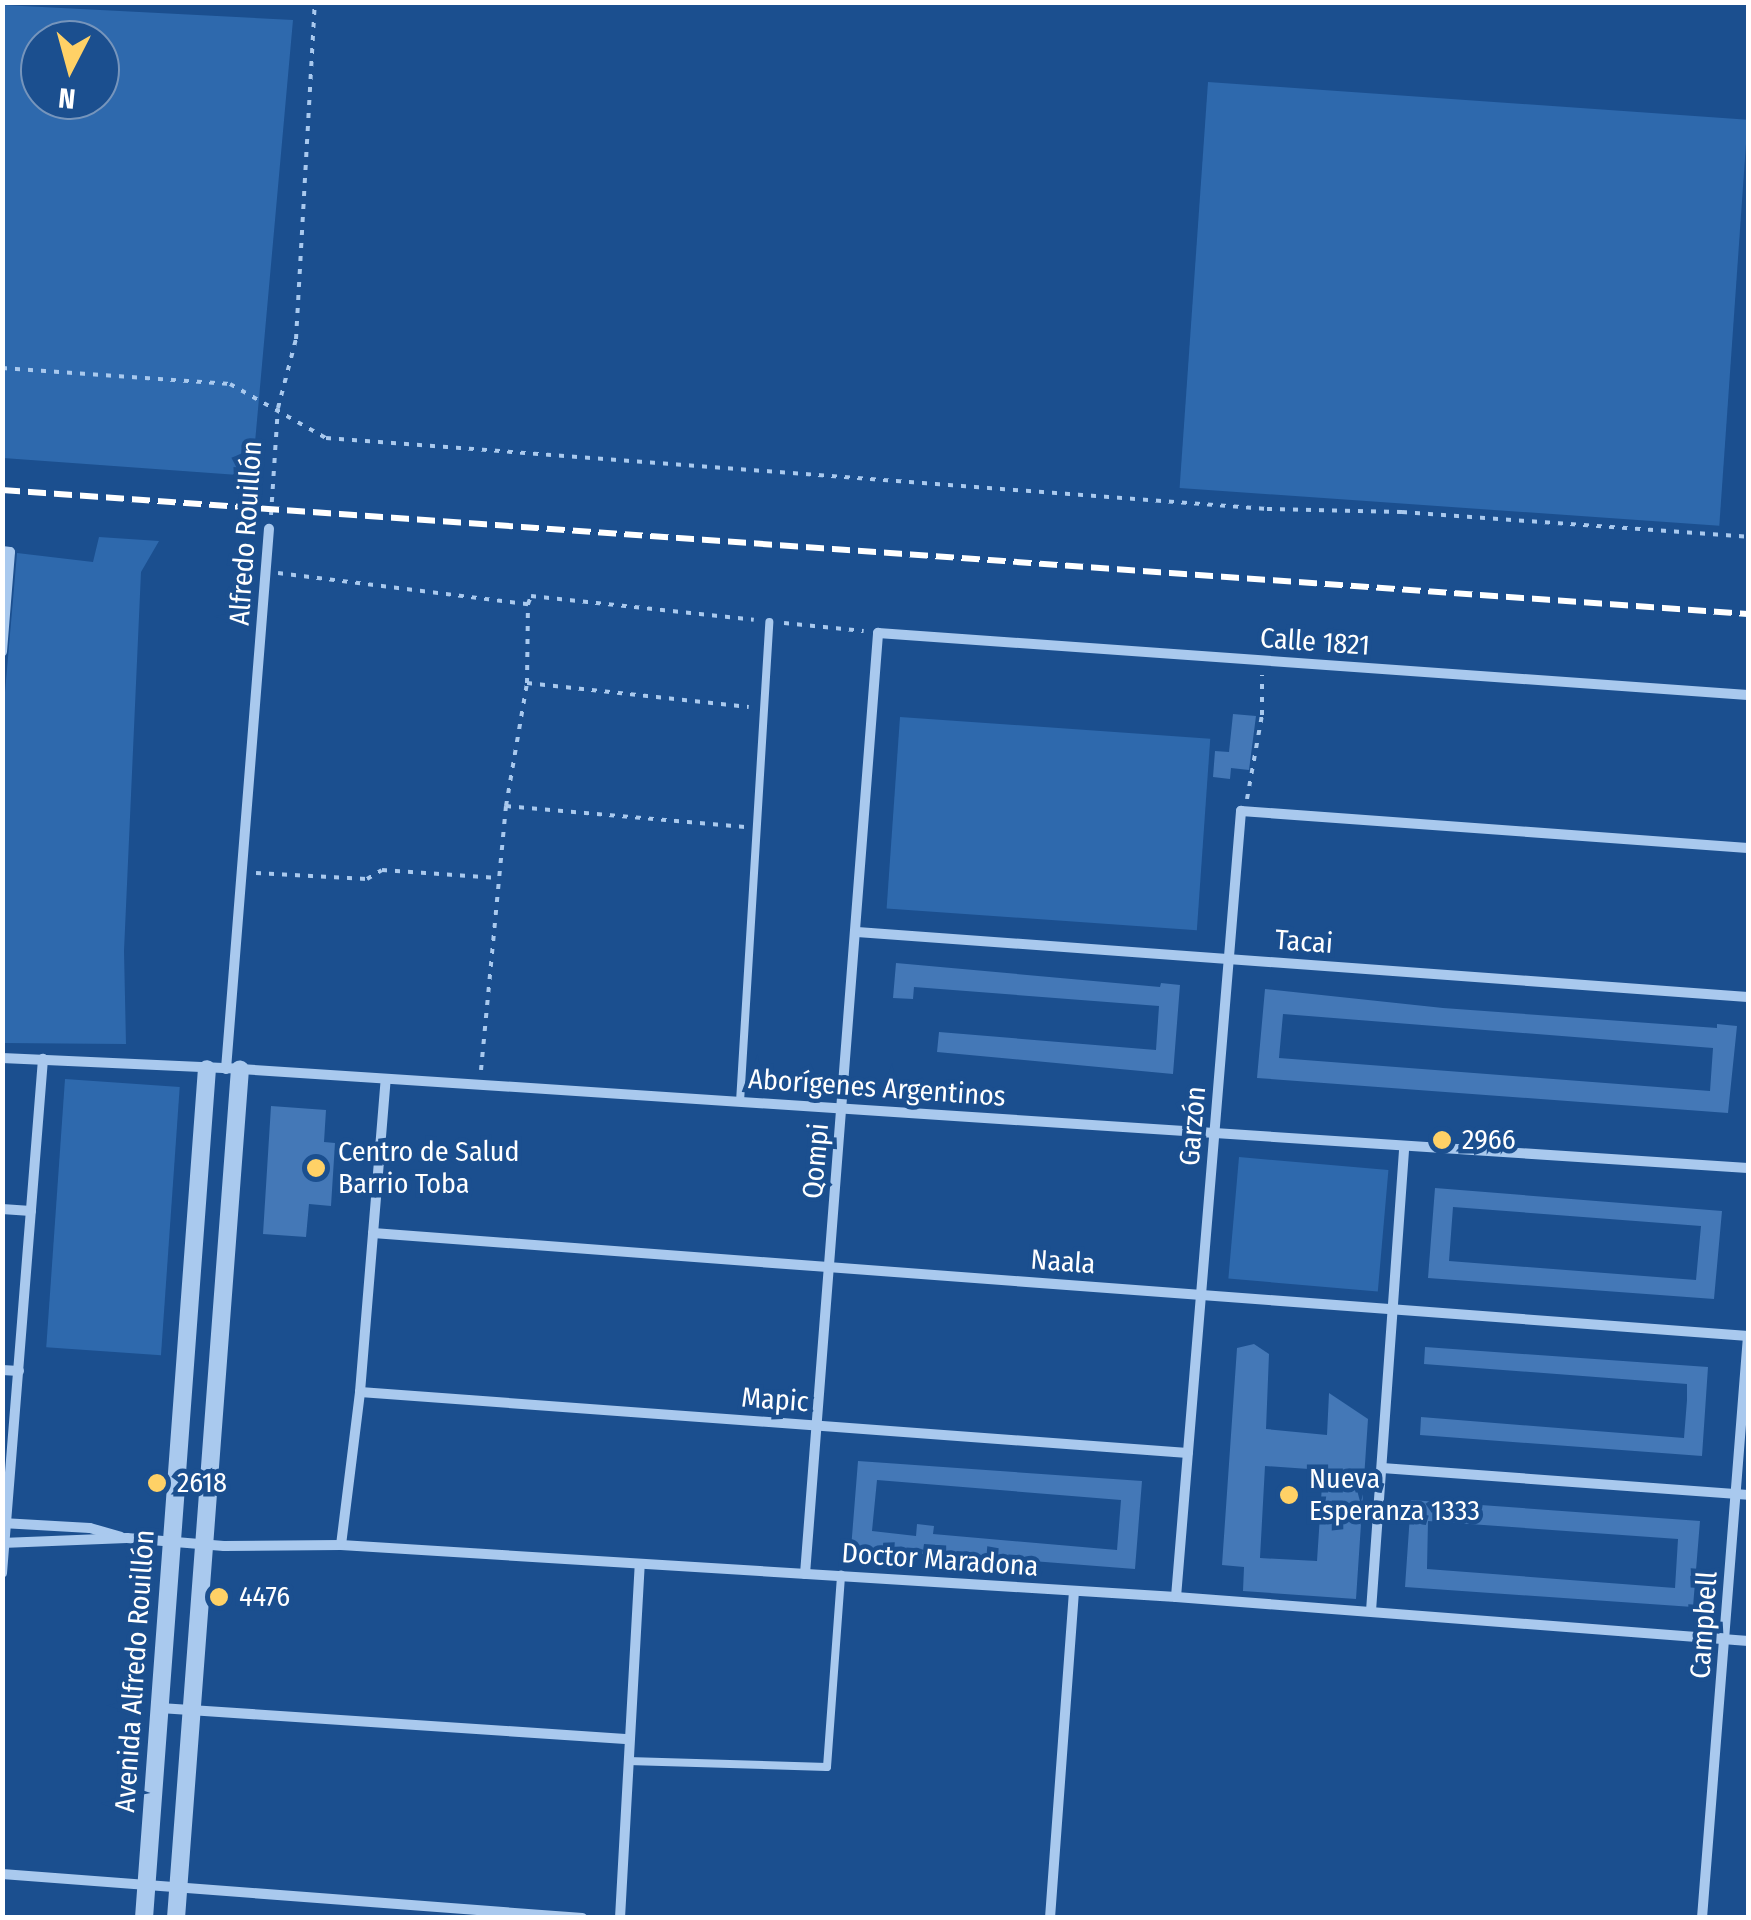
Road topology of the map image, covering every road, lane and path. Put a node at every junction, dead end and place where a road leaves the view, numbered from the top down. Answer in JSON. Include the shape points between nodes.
{"nodes":[{"id":1,"x":315,"y":2,"type":"edge"},
{"id":2,"x":2,"y":368,"type":"edge"},
{"id":3,"x":278,"y":408,"type":"junction"},
{"id":4,"x":270,"y":529,"type":"joint"},
{"id":5,"x":1748,"y":537,"type":"edge"},
{"id":6,"x":6,"y":552,"type":"edge"},
{"id":7,"x":266,"y":571,"type":"junction"},
{"id":8,"x":528,"y":604,"type":"junction"},
{"id":9,"x":769,"y":622,"type":"junction"},
{"id":10,"x":878,"y":633,"type":"junction"},
{"id":11,"x":2,"y":652,"type":"edge"},
{"id":12,"x":1262,"y":660,"type":"junction"},
{"id":13,"x":527,"y":683,"type":"junction"},
{"id":14,"x":1748,"y":696,"type":"edge"},
{"id":15,"x":764,"y":708,"type":"junction"},
{"id":16,"x":506,"y":806,"type":"junction"},
{"id":17,"x":1241,"y":811,"type":"junction"},
{"id":18,"x":760,"y":828,"type":"junction"},
{"id":19,"x":1748,"y":848,"type":"edge"},
{"id":20,"x":242,"y":872,"type":"junction"},
{"id":21,"x":498,"y":878,"type":"junction"},
{"id":22,"x":857,"y":932,"type":"junction"},
{"id":23,"x":1228,"y":959,"type":"junction"},
{"id":24,"x":1748,"y":997,"type":"edge"},
{"id":25,"x":2,"y":1058,"type":"edge"},
{"id":26,"x":43,"y":1059,"type":"junction"},
{"id":27,"x":224,"y":1069,"type":"junction"},
{"id":28,"x":386,"y":1078,"type":"junction"},
{"id":29,"x":480,"y":1085,"type":"junction"},
{"id":30,"x":740,"y":1102,"type":"junction"},
{"id":31,"x":844,"y":1109,"type":"junction"},
{"id":32,"x":1215,"y":1133,"type":"junction"},
{"id":33,"x":1404,"y":1146,"type":"junction"},
{"id":34,"x":1748,"y":1168,"type":"edge"},
{"id":35,"x":2,"y":1210,"type":"edge"},
{"id":36,"x":31,"y":1211,"type":"junction"},
{"id":37,"x":373,"y":1233,"type":"junction"},
{"id":38,"x":829,"y":1267,"type":"junction"},
{"id":39,"x":1201,"y":1296,"type":"junction"},
{"id":40,"x":1393,"y":1310,"type":"junction"},
{"id":41,"x":1748,"y":1336,"type":"edge"},
{"id":42,"x":2,"y":1370,"type":"edge"},
{"id":43,"x":18,"y":1371,"type":"junction"},
{"id":44,"x":360,"y":1392,"type":"junction"},
{"id":45,"x":817,"y":1426,"type":"junction"},
{"id":46,"x":1188,"y":1453,"type":"junction"},
{"id":47,"x":1382,"y":1468,"type":"junction"},
{"id":48,"x":1736,"y":1494,"type":"junction"},
{"id":49,"x":1748,"y":1496,"type":"edge"},
{"id":50,"x":4,"y":1523,"type":"edge"},
{"id":51,"x":127,"y":1538,"type":"junction"},
{"id":52,"x":172,"y":1542,"type":"junction"},
{"id":53,"x":4,"y":1543,"type":"edge"},
{"id":54,"x":203,"y":1544,"type":"junction"},
{"id":55,"x":341,"y":1545,"type":"junction"},
{"id":56,"x":640,"y":1565,"type":"junction"},
{"id":57,"x":2,"y":1574,"type":"edge"},
{"id":58,"x":805,"y":1574,"type":"junction"},
{"id":59,"x":842,"y":1575,"type":"junction"},
{"id":60,"x":1074,"y":1592,"type":"junction"},
{"id":61,"x":1176,"y":1597,"type":"junction"},
{"id":62,"x":1371,"y":1611,"type":"junction"},
{"id":63,"x":1727,"y":1640,"type":"junction"},
{"id":64,"x":1748,"y":1641,"type":"edge"},
{"id":65,"x":160,"y":1708,"type":"junction"},
{"id":66,"x":191,"y":1710,"type":"junction"},
{"id":67,"x":629,"y":1739,"type":"junction"},
{"id":68,"x":628,"y":1761,"type":"junction"},
{"id":69,"x":2,"y":1874,"type":"edge"},
{"id":70,"x":147,"y":1888,"type":"junction"},
{"id":71,"x":178,"y":1890,"type":"junction"},
{"id":72,"x":339,"y":1901,"type":"junction"},
{"id":73,"x":495,"y":1914,"type":"edge"},
{"id":74,"x":144,"y":1918,"type":"edge"},
{"id":75,"x":176,"y":1918,"type":"edge"},
{"id":76,"x":338,"y":1918,"type":"edge"},
{"id":77,"x":582,"y":1918,"type":"edge"},
{"id":78,"x":620,"y":1918,"type":"edge"},
{"id":79,"x":1050,"y":1918,"type":"edge"},
{"id":80,"x":1702,"y":1918,"type":"edge"}],
"edges":[{"from":1,"to":3,"type":"path","name":"Alfredo Rouillón","via":[[296,339]]},
{"from":2,"to":3,"type":"path","via":[[230,384]]},
{"from":3,"to":4,"type":"path","name":"Alfredo Rouillón"},
{"from":3,"to":5,"type":"path","via":[[326,438],[1267,509]]},
{"from":4,"to":7,"type":"street","name":"Alfredo Rouillón"},
{"from":6,"to":11,"type":"street"},
{"from":7,"to":8,"type":"path"},
{"from":7,"to":20,"type":"street","name":"Alfredo Rouillón"},
{"from":8,"to":9,"type":"path","via":[[531,596]]},
{"from":8,"to":13,"type":"path"},
{"from":9,"to":10,"type":"path"},
{"from":9,"to":15,"type":"lane"},
{"from":10,"to":12,"type":"street","name":"Calle 1821"},
{"from":10,"to":22,"type":"street","name":"Qompi"},
{"from":12,"to":14,"type":"street","name":"Calle 1821"},
{"from":12,"to":17,"type":"path","via":[[1262,715],[1251,791]]},
{"from":13,"to":15,"type":"path"},
{"from":13,"to":16,"type":"path"},
{"from":15,"to":18,"type":"lane"},
{"from":16,"to":18,"type":"path"},
{"from":16,"to":21,"type":"path"},
{"from":17,"to":19,"type":"street"},
{"from":17,"to":23,"type":"street","name":"Garzón"},
{"from":18,"to":30,"type":"lane"},
{"from":20,"to":21,"type":"path","via":[[367,879],[382,870]]},
{"from":20,"to":27,"type":"street","name":"Alfredo Rouillón"},
{"from":21,"to":29,"type":"path"},
{"from":22,"to":23,"type":"street","name":"Tacai"},
{"from":22,"to":31,"type":"street","name":"Qompi"},
{"from":23,"to":24,"type":"street","name":"Tacai"},
{"from":23,"to":32,"type":"street","name":"Garzón"},
{"from":25,"to":26,"type":"street","name":"Aborígenes Argentinos"},
{"from":26,"to":27,"type":"street","name":"Aborígenes Argentinos"},
{"from":26,"to":36,"type":"street"},
{"from":27,"to":28,"type":"street","name":"Aborígenes Argentinos"},
{"from":27,"to":52,"type":"street","name":"Avenida Alfredo Rouillón"},
{"from":27,"to":54,"type":"street"},
{"from":28,"to":29,"type":"street","name":"Aborígenes Argentinos"},
{"from":28,"to":37,"type":"street"},
{"from":29,"to":30,"type":"street","name":"Aborígenes Argentinos"},
{"from":30,"to":31,"type":"street","name":"Aborígenes Argentinos"},
{"from":31,"to":32,"type":"street","name":"Aborígenes Argentinos"},
{"from":31,"to":38,"type":"street","name":"Qompi"},
{"from":32,"to":33,"type":"street","name":"Aborígenes Argentinos"},
{"from":32,"to":39,"type":"street","name":"Garzón"},
{"from":33,"to":34,"type":"street","name":"Aborígenes Argentinos"},
{"from":33,"to":40,"type":"street"},
{"from":35,"to":36,"type":"street"},
{"from":36,"to":43,"type":"street"},
{"from":37,"to":38,"type":"street","name":"Naala"},
{"from":37,"to":44,"type":"street"},
{"from":38,"to":39,"type":"street","name":"Naala"},
{"from":38,"to":45,"type":"street","name":"Qompi"},
{"from":39,"to":40,"type":"street","name":"Naala"},
{"from":39,"to":46,"type":"street","name":"Garzón"},
{"from":40,"to":41,"type":"street","name":"Naala"},
{"from":40,"to":47,"type":"street"},
{"from":41,"to":48,"type":"street","name":"Campbell"},
{"from":42,"to":43,"type":"street"},
{"from":43,"to":50,"type":"street"},
{"from":44,"to":45,"type":"street","name":"Mapic"},
{"from":44,"to":55,"type":"street"},
{"from":45,"to":46,"type":"street","name":"Mapic"},
{"from":45,"to":58,"type":"street","name":"Qompi"},
{"from":46,"to":61,"type":"street","name":"Garzón"},
{"from":47,"to":48,"type":"street"},
{"from":47,"to":62,"type":"street"},
{"from":48,"to":49,"type":"street"},
{"from":48,"to":63,"type":"street","name":"Campbell"},
{"from":50,"to":51,"type":"street","name":"Doctor Maradona","via":[[90,1528]]},
{"from":50,"to":53,"type":"street"},
{"from":51,"to":52,"type":"street","name":"Doctor Maradona"},
{"from":51,"to":53,"type":"street","name":"Doctor Maradona"},
{"from":52,"to":54,"type":"street","name":"Doctor Maradona"},
{"from":52,"to":65,"type":"street","name":"Avenida Alfredo Rouillón"},
{"from":53,"to":57,"type":"street"},
{"from":54,"to":55,"type":"street","name":"Doctor Maradona"},
{"from":54,"to":66,"type":"street"},
{"from":55,"to":56,"type":"street","name":"Doctor Maradona"},
{"from":56,"to":58,"type":"street","name":"Doctor Maradona"},
{"from":56,"to":67,"type":"street"},
{"from":58,"to":59,"type":"street","name":"Doctor Maradona"},
{"from":59,"to":60,"type":"street","name":"Doctor Maradona"},
{"from":59,"to":68,"type":"lane","via":[[827,1767]]},
{"from":60,"to":61,"type":"street","name":"Doctor Maradona"},
{"from":60,"to":79,"type":"street"},
{"from":61,"to":62,"type":"street","name":"Doctor Maradona"},
{"from":62,"to":63,"type":"street","name":"Doctor Maradona"},
{"from":63,"to":64,"type":"street","name":"Doctor Maradona"},
{"from":63,"to":80,"type":"street","name":"Campbell"},
{"from":65,"to":66,"type":"street"},
{"from":65,"to":70,"type":"street","name":"Avenida Alfredo Rouillón"},
{"from":66,"to":67,"type":"street"},
{"from":66,"to":71,"type":"street"},
{"from":67,"to":68,"type":"street"},
{"from":68,"to":78,"type":"street"},
{"from":69,"to":70,"type":"street"},
{"from":70,"to":71,"type":"street"},
{"from":70,"to":74,"type":"street","name":"Avenida Alfredo Rouillón"},
{"from":71,"to":72,"type":"street"},
{"from":71,"to":75,"type":"street"},
{"from":72,"to":73,"type":"street"},
{"from":72,"to":76,"type":"street"},
{"from":73,"to":77,"type":"street"}]}
